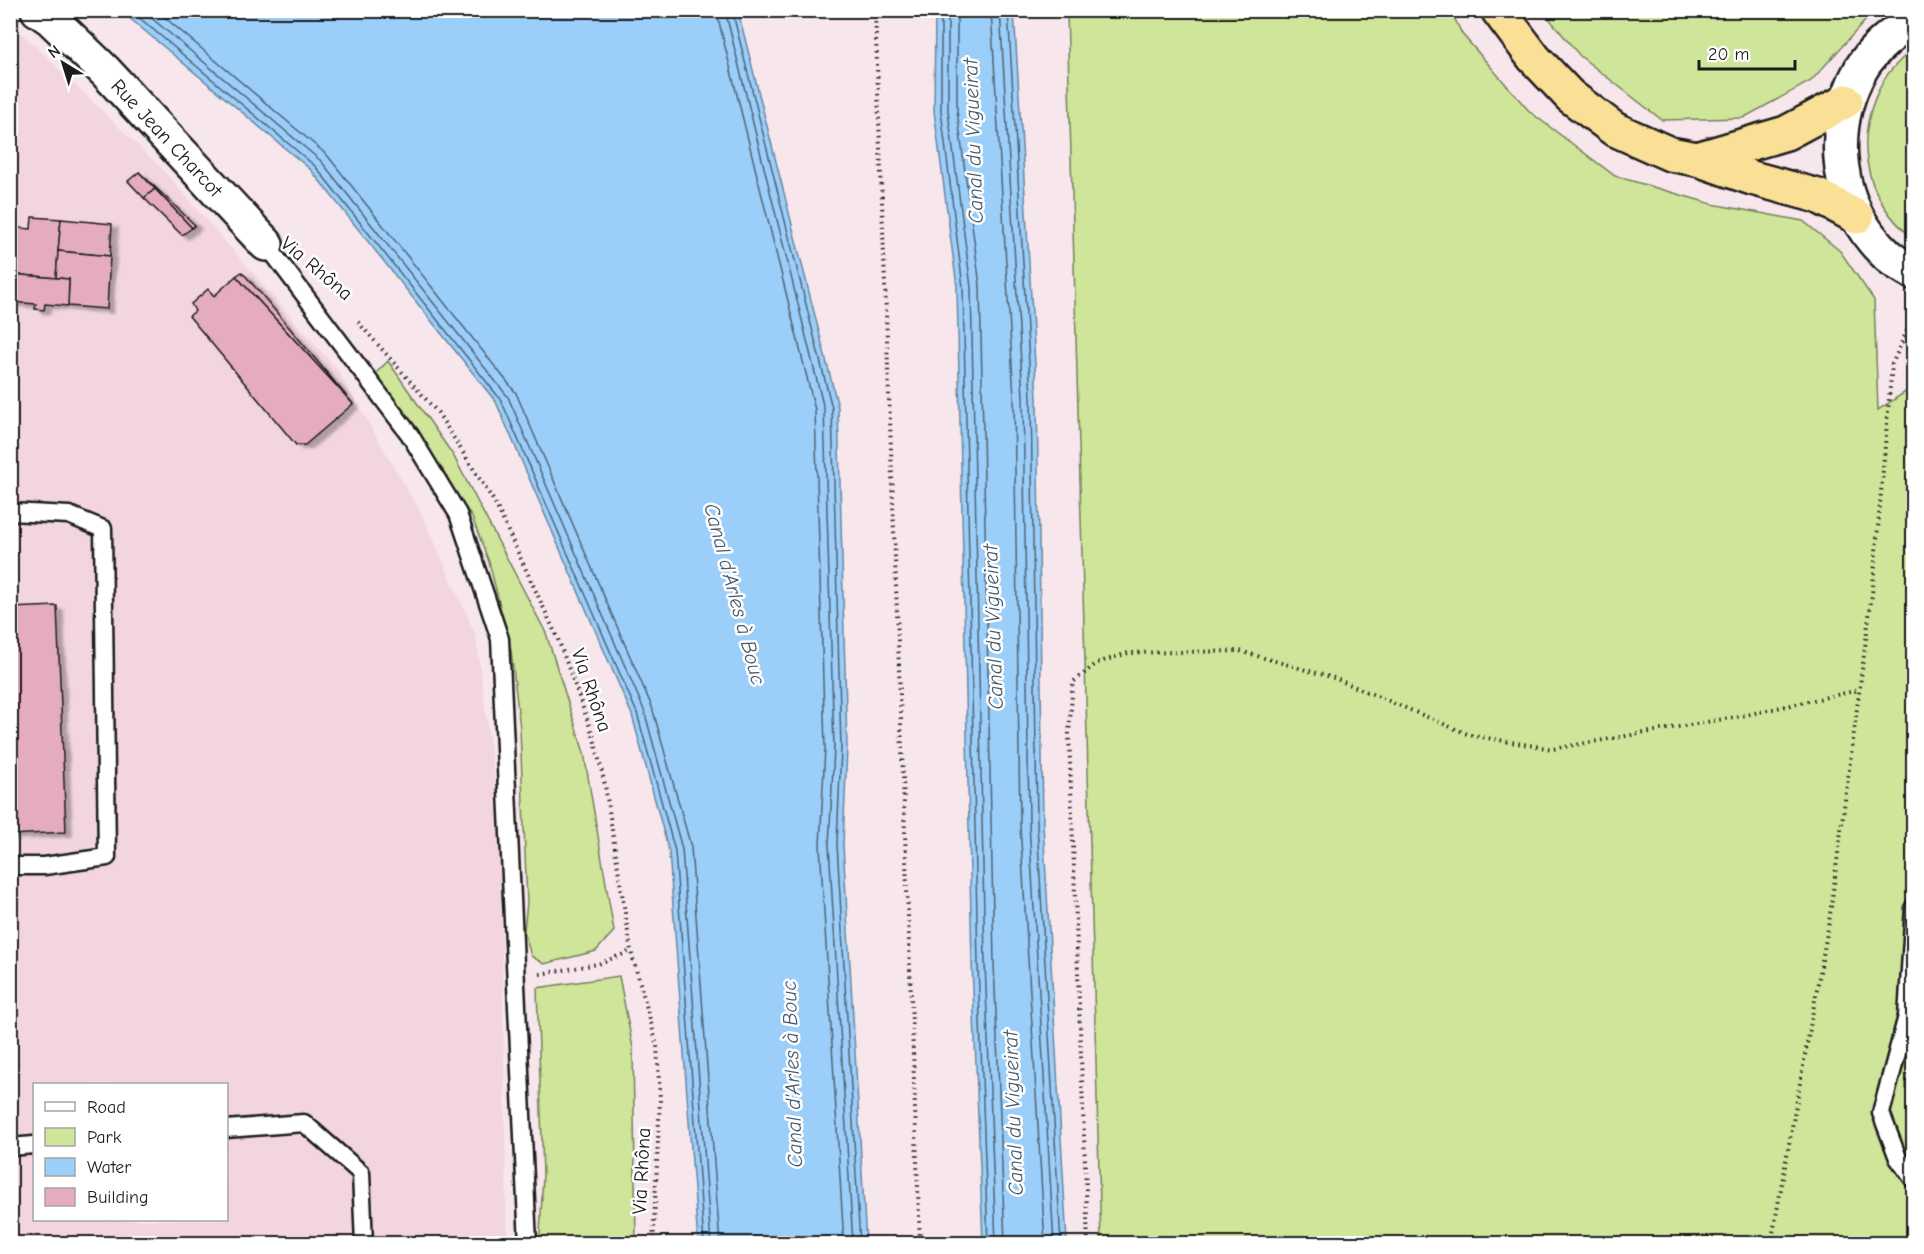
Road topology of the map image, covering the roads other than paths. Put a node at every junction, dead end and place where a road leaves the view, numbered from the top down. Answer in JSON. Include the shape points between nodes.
{"nodes":[{"id":1,"x":38,"y":10,"type":"edge"},
{"id":2,"x":1498,"y":10,"type":"edge"},
{"id":3,"x":1914,"y":19,"type":"edge"},
{"id":4,"x":1846,"y":101,"type":"junction"},
{"id":5,"x":1696,"y":159,"type":"junction"},
{"id":6,"x":1857,"y":217,"type":"junction"},
{"id":7,"x":266,"y":244,"type":"joint"},
{"id":8,"x":1914,"y":273,"type":"edge"},
{"id":9,"x":10,"y":512,"type":"edge"},
{"id":10,"x":10,"y":866,"type":"edge"},
{"id":11,"x":1914,"y":907,"type":"edge"},
{"id":12,"x":228,"y":1129,"type":"edge"},
{"id":13,"x":33,"y":1145,"type":"edge"},
{"id":14,"x":10,"y":1147,"type":"edge"},
{"id":15,"x":1914,"y":1180,"type":"edge"},
{"id":16,"x":364,"y":1244,"type":"edge"},
{"id":17,"x":528,"y":1244,"type":"edge"}],
"edges":[{"from":1,"to":7,"type":"street","name":"Rue Jean Charcot","via":[[105,71]]},
{"from":2,"to":5,"type":"highway","via":[[1534,58],[1579,102],[1614,129],[1670,154]]},
{"from":3,"to":4,"type":"street","via":[[1886,39],[1868,61]]},
{"from":4,"to":5,"type":"highway","via":[[1786,133]]},
{"from":4,"to":6,"type":"street","via":[[1839,140],[1843,180]]},
{"from":5,"to":6,"type":"highway","via":[[1818,196]]},
{"from":6,"to":8,"type":"street","via":[[1887,255]]},
{"from":7,"to":17,"type":"lane","via":[[410,435],[458,514],[500,639]]},
{"from":9,"to":10,"type":"lane","via":[[69,515],[103,529],[107,857],[44,866]]},
{"from":11,"to":15,"type":"lane","via":[[1907,1016],[1881,1113],[1898,1158]]},
{"from":12,"to":16,"type":"lane","via":[[304,1123],[361,1173]]},
{"from":13,"to":14,"type":"lane"}]}
